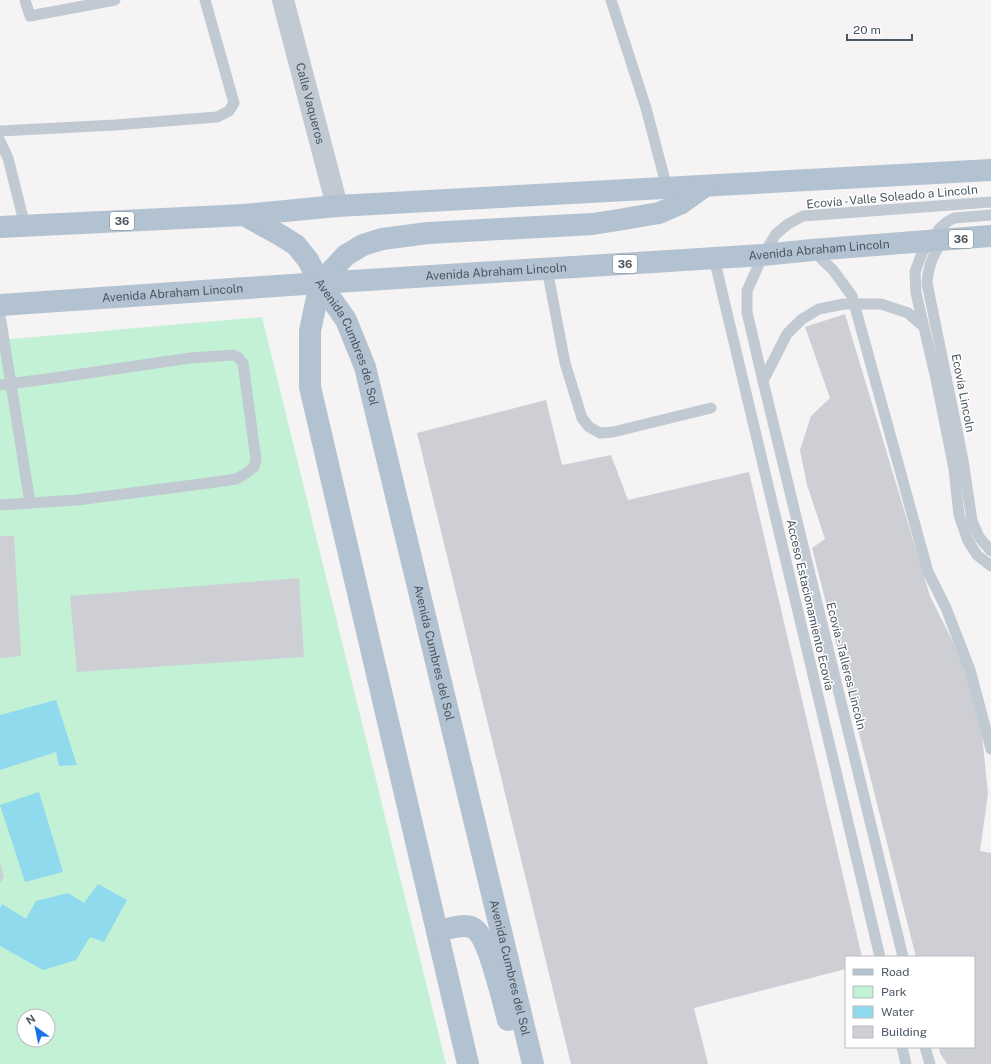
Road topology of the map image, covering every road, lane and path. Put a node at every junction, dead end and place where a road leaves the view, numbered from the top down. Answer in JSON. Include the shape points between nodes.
{"nodes":[{"id":1,"x":25,"y":0,"type":"edge"},
{"id":2,"x":115,"y":0,"type":"edge"},
{"id":3,"x":205,"y":0,"type":"edge"},
{"id":4,"x":283,"y":0,"type":"edge"},
{"id":5,"x":611,"y":0,"type":"edge"},
{"id":6,"x":0,"y":131,"type":"edge"},
{"id":7,"x":0,"y":141,"type":"edge"},
{"id":8,"x":991,"y":170,"type":"edge"},
{"id":9,"x":706,"y":186,"type":"junction"},
{"id":10,"x":666,"y":188,"type":"junction"},
{"id":11,"x":991,"y":202,"type":"edge"},
{"id":12,"x":337,"y":206,"type":"junction"},
{"id":13,"x":244,"y":215,"type":"junction"},
{"id":14,"x":991,"y":215,"type":"edge"},
{"id":15,"x":1,"y":223,"type":"edge"},
{"id":16,"x":26,"y":226,"type":"junction"},
{"id":17,"x":991,"y":236,"type":"edge"},
{"id":18,"x":937,"y":241,"type":"junction"},
{"id":19,"x":812,"y":250,"type":"junction"},
{"id":20,"x":763,"y":255,"type":"junction"},
{"id":21,"x":714,"y":258,"type":"junction"},
{"id":22,"x":547,"y":268,"type":"junction"},
{"id":23,"x":320,"y":283,"type":"junction"},
{"id":24,"x":854,"y":303,"type":"junction"},
{"id":25,"x":0,"y":305,"type":"edge"},
{"id":26,"x":0,"y":315,"type":"edge"},
{"id":27,"x":923,"y":326,"type":"junction"},
{"id":28,"x":763,"y":381,"type":"junction"},
{"id":29,"x":5,"y":384,"type":"edge"},
{"id":30,"x":711,"y":408,"type":"dead end"},
{"id":31,"x":30,"y":503,"type":"junction"},
{"id":32,"x":0,"y":505,"type":"edge"},
{"id":33,"x":991,"y":551,"type":"edge"},
{"id":34,"x":991,"y":566,"type":"edge"},
{"id":35,"x":991,"y":750,"type":"edge"},
{"id":36,"x":437,"y":931,"type":"junction"},
{"id":37,"x":880,"y":956,"type":"edge"},
{"id":38,"x":903,"y":956,"type":"edge"},
{"id":39,"x":902,"y":1048,"type":"edge"},
{"id":40,"x":925,"y":1048,"type":"edge"},
{"id":41,"x":468,"y":1064,"type":"edge"},
{"id":42,"x":529,"y":1064,"type":"edge"},
{"id":43,"x":533,"y":1064,"type":"edge"},
{"id":44,"x":906,"y":1064,"type":"edge"},
{"id":45,"x":930,"y":1064,"type":"edge"}],
"edges":[{"from":1,"to":2,"type":"lane","via":[[30,16]]},
{"from":3,"to":6,"type":"lane","via":[[234,103],[228,111],[217,117]]},
{"from":4,"to":12,"type":"street","name":"Calle Vaqueros"},
{"from":5,"to":10,"type":"lane","via":[[646,108]]},
{"from":7,"to":16,"type":"lane","via":[[8,158]]},
{"from":8,"to":9,"type":"main road","number":"36"},
{"from":9,"to":10,"type":"main road","number":"36"},
{"from":9,"to":23,"type":"main road","via":[[680,204],[659,213],[593,224],[382,238],[346,255]]},
{"from":10,"to":12,"type":"main road","number":"36"},
{"from":11,"to":20,"type":"lane","name":"Ecovía - Valle Soleado a Lincoln","via":[[803,216],[776,234]]},
{"from":12,"to":13,"type":"main road","number":"36"},
{"from":13,"to":16,"type":"main road","number":"36"},
{"from":13,"to":23,"type":"main road","via":[[296,246],[308,260]]},
{"from":14,"to":18,"type":"lane","via":[[954,218],[940,228]]},
{"from":15,"to":16,"type":"main road","number":"36"},
{"from":17,"to":18,"type":"main road","name":"Avenida Abraham Lincoln","number":"36"},
{"from":18,"to":19,"type":"main road","name":"Avenida Abraham Lincoln","number":"36"},
{"from":18,"to":27,"type":"lane","via":[[922,253],[915,272],[916,293]]},
{"from":18,"to":33,"type":"lane","name":"Ecovía Lincoln","via":[[927,283],[963,460],[972,521],[979,537]]},
{"from":19,"to":20,"type":"main road","name":"Avenida Abraham Lincoln","number":"36"},
{"from":19,"to":24,"type":"lane","via":[[833,270],[852,296]]},
{"from":20,"to":21,"type":"main road","name":"Avenida Abraham Lincoln","number":"36"},
{"from":20,"to":28,"type":"lane","name":"Ecovía - Talleres Lincoln","via":[[747,291],[746,300]]},
{"from":21,"to":22,"type":"main road","name":"Avenida Abraham Lincoln","number":"36"},
{"from":21,"to":37,"type":"lane","name":"Acceso Estacionamiento Ecovía"},
{"from":22,"to":23,"type":"main road","name":"Avenida Abraham Lincoln","number":"36"},
{"from":22,"to":30,"type":"lane","via":[[564,363],[582,418],[589,427],[600,433],[613,432]]},
{"from":23,"to":25,"type":"main road","name":"Avenida Abraham Lincoln","number":"36"},
{"from":23,"to":36,"type":"main road","name":"Avenida Cumbres del Sol","via":[[310,331],[310,387]]},
{"from":23,"to":43,"type":"main road","name":"Avenida Cumbres del Sol","via":[[346,320],[365,367]]},
{"from":24,"to":27,"type":"lane","via":[[881,304],[908,313]]},
{"from":24,"to":28,"type":"lane","via":[[819,309],[802,319],[787,334]]},
{"from":24,"to":35,"type":"lane","via":[[928,572],[946,608],[970,670]]},
{"from":26,"to":29,"type":"lane"},
{"from":27,"to":34,"type":"lane","via":[[954,469],[959,515],[968,541],[977,555]]},
{"from":28,"to":38,"type":"lane","name":"Ecovía - Talleres Lincoln"},
{"from":29,"to":31,"type":"lane"},
{"from":29,"to":31,"type":"lane","via":[[190,358],[227,355],[238,357],[243,363],[256,460],[254,467],[245,474],[236,478],[151,492]]},
{"from":31,"to":32,"type":"lane"},
{"from":36,"to":41,"type":"main road","name":"Avenida Cumbres del Sol"},
{"from":36,"to":42,"type":"main road","via":[[463,926],[480,933],[487,948],[511,1032]]},
{"from":39,"to":44,"type":"lane"},
{"from":40,"to":45,"type":"lane"}]}
